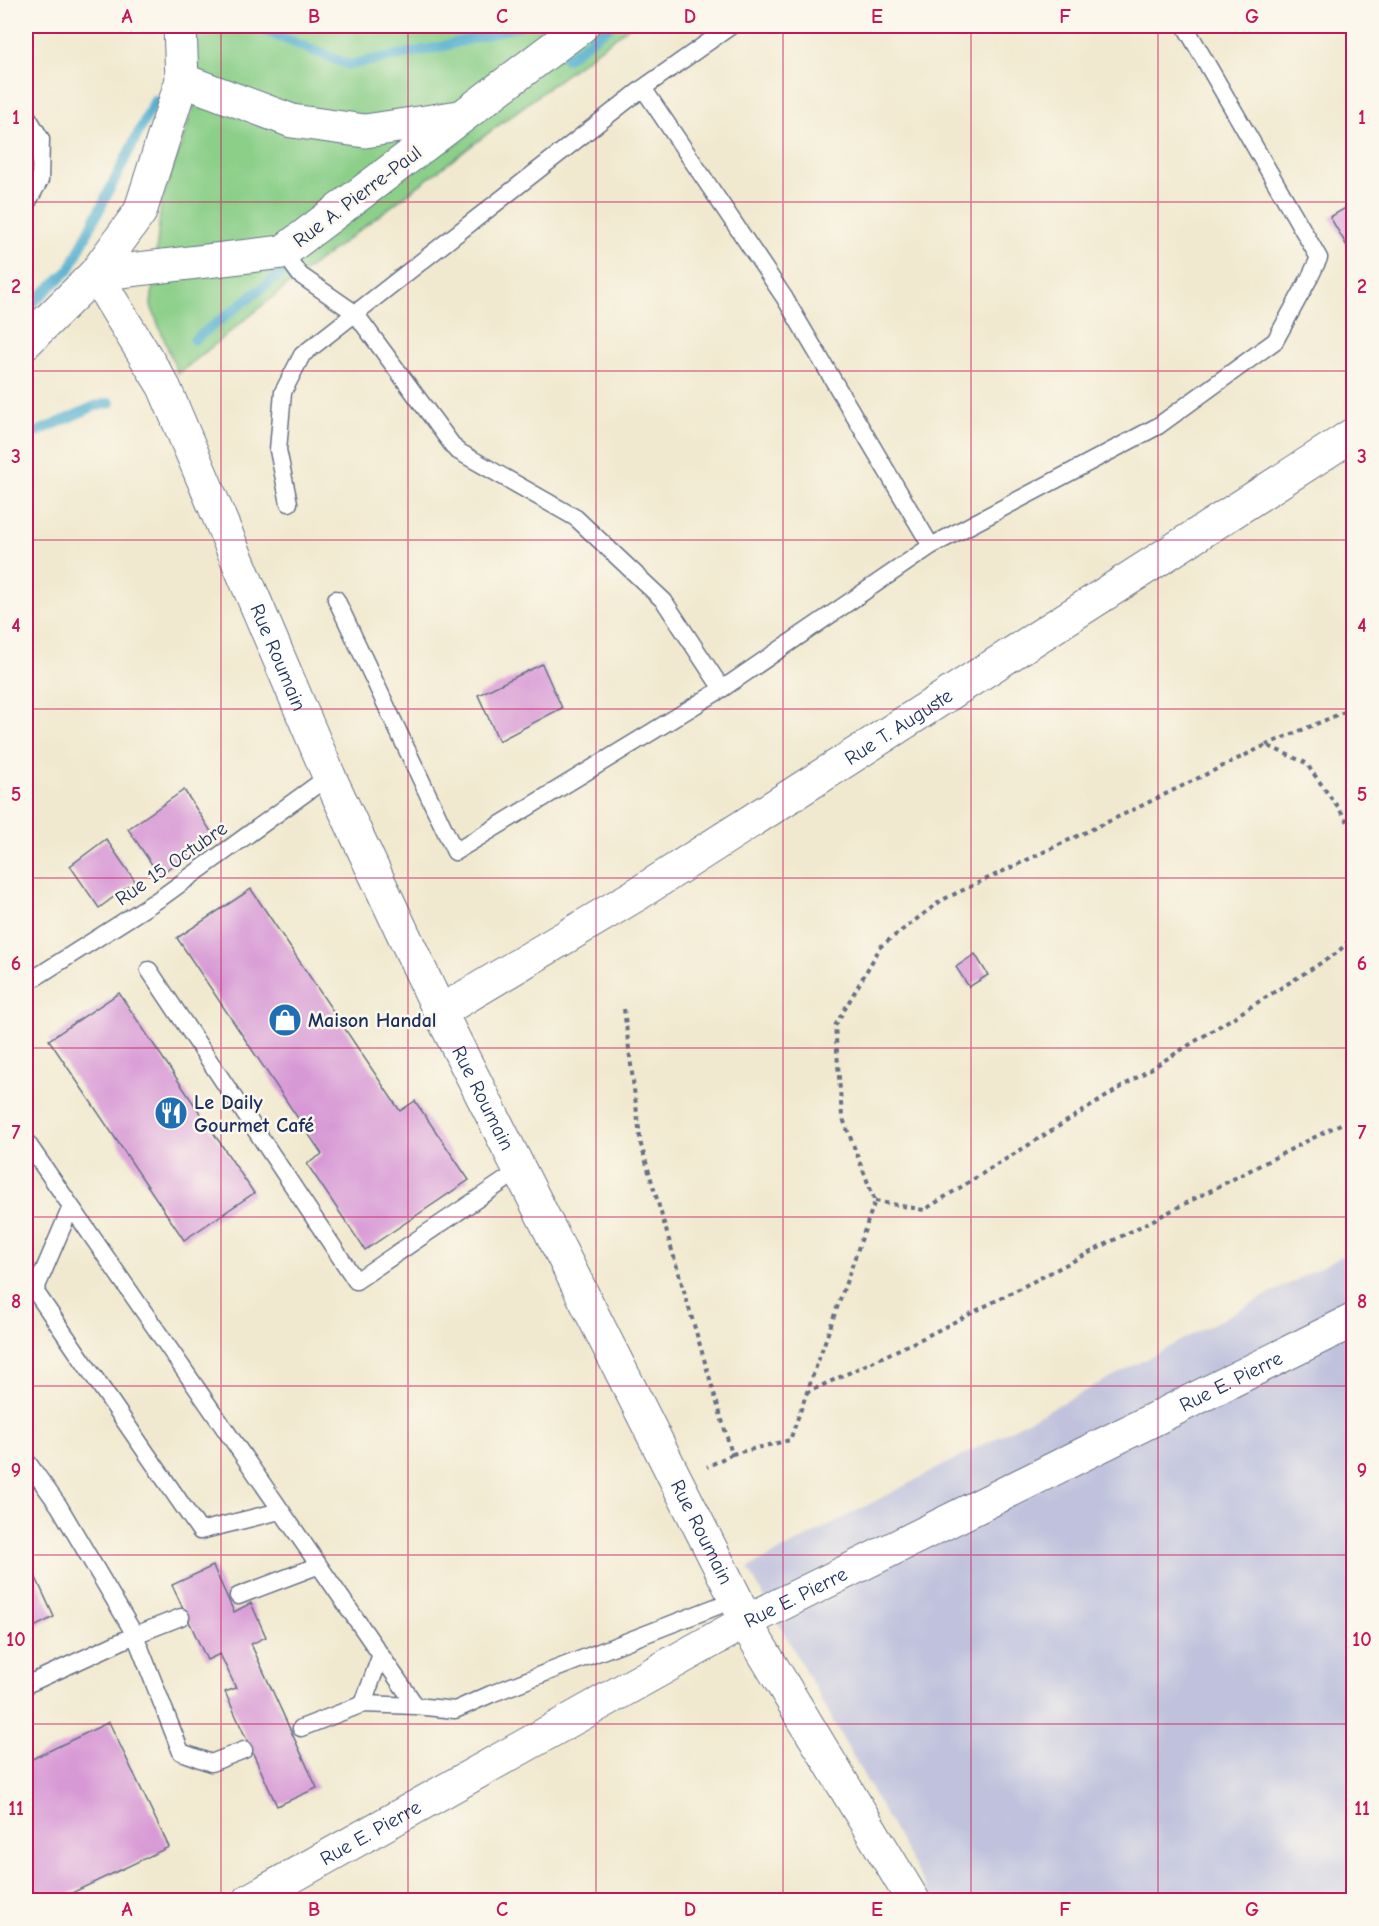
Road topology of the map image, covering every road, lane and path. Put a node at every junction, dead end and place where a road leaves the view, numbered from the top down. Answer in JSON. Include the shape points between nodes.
{"nodes":[{"id":1,"x":180,"y":26,"type":"edge"},
{"id":2,"x":582,"y":26,"type":"edge"},
{"id":3,"x":731,"y":26,"type":"edge"},
{"id":4,"x":1185,"y":26,"type":"edge"},
{"id":5,"x":182,"y":80,"type":"junction"},
{"id":6,"x":643,"y":88,"type":"junction"},
{"id":7,"x":26,"y":114,"type":"edge"},
{"id":8,"x":462,"y":116,"type":"junction"},
{"id":9,"x":26,"y":205,"type":"edge"},
{"id":10,"x":284,"y":252,"type":"junction"},
{"id":11,"x":95,"y":274,"type":"junction"},
{"id":12,"x":355,"y":313,"type":"junction"},
{"id":13,"x":26,"y":342,"type":"edge"},
{"id":14,"x":1353,"y":434,"type":"edge"},
{"id":15,"x":289,"y":503,"type":"dead end"},
{"id":16,"x":931,"y":546,"type":"junction"},
{"id":17,"x":336,"y":599,"type":"dead end"},
{"id":18,"x":722,"y":689,"type":"junction"},
{"id":19,"x":1353,"y":708,"type":"edge"},
{"id":20,"x":1266,"y":745,"type":"junction"},
{"id":21,"x":328,"y":776,"type":"junction"},
{"id":22,"x":1353,"y":830,"type":"edge"},
{"id":23,"x":1353,"y":935,"type":"edge"},
{"id":24,"x":148,"y":970,"type":"dead end"},
{"id":25,"x":33,"y":979,"type":"dead end"},
{"id":26,"x":624,"y":1009,"type":"dead end"},
{"id":27,"x":440,"y":1012,"type":"junction"},
{"id":28,"x":1353,"y":1117,"type":"edge"},
{"id":29,"x":26,"y":1141,"type":"edge"},
{"id":30,"x":520,"y":1170,"type":"junction"},
{"id":31,"x":874,"y":1201,"type":"junction"},
{"id":32,"x":71,"y":1207,"type":"junction"},
{"id":33,"x":1353,"y":1320,"type":"edge"},
{"id":34,"x":806,"y":1393,"type":"junction"},
{"id":35,"x":732,"y":1454,"type":"junction"},
{"id":36,"x":26,"y":1460,"type":"edge"},
{"id":37,"x":676,"y":1481,"type":"junction"},
{"id":38,"x":280,"y":1511,"type":"junction"},
{"id":39,"x":317,"y":1566,"type":"junction"},
{"id":40,"x":238,"y":1596,"type":"dead end"},
{"id":41,"x":740,"y":1610,"type":"junction"},
{"id":42,"x":181,"y":1617,"type":"dead end"},
{"id":43,"x":135,"y":1635,"type":"junction"},
{"id":44,"x":380,"y":1657,"type":"junction"},
{"id":45,"x":26,"y":1685,"type":"edge"},
{"id":46,"x":363,"y":1704,"type":"junction"},
{"id":47,"x":416,"y":1706,"type":"junction"},
{"id":48,"x":301,"y":1728,"type":"dead end"},
{"id":49,"x":244,"y":1750,"type":"dead end"},
{"id":50,"x":250,"y":1900,"type":"edge"},
{"id":51,"x":913,"y":1900,"type":"edge"}],
"edges":[{"from":1,"to":5,"type":"street"},
{"from":2,"to":8,"type":"street","name":"Rue A. Pierre-Paul"},
{"from":3,"to":6,"type":"lane"},
{"from":4,"to":16,"type":"lane","via":[[1319,258],[1310,278],[1275,341],[1158,426]]},
{"from":5,"to":8,"type":"street","via":[[292,121],[365,131]]},
{"from":5,"to":11,"type":"street","via":[[140,212]]},
{"from":6,"to":12,"type":"lane"},
{"from":6,"to":16,"type":"lane","via":[[784,297]]},
{"from":7,"to":9,"type":"lane","via":[[41,139],[40,180]]},
{"from":8,"to":10,"type":"street","name":"Rue A. Pierre-Paul"},
{"from":10,"to":11,"type":"street","name":"Rue A. Pierre-Paul"},
{"from":10,"to":12,"type":"lane","via":[[300,275]]},
{"from":11,"to":13,"type":"street"},
{"from":11,"to":21,"type":"street","name":"Rue Roumain","via":[[164,387]]},
{"from":12,"to":15,"type":"lane","via":[[302,356],[283,392],[278,450]]},
{"from":12,"to":18,"type":"lane","via":[[456,450],[576,518],[664,601]]},
{"from":14,"to":27,"type":"street","name":"Rue T. Auguste","via":[[636,895]]},
{"from":16,"to":18,"type":"lane"},
{"from":17,"to":18,"type":"lane","via":[[455,852]]},
{"from":19,"to":20,"type":"path"},
{"from":20,"to":22,"type":"path","via":[[1306,764]]},
{"from":20,"to":31,"type":"path","via":[[942,900],[880,946],[835,1026],[842,1116]]},
{"from":21,"to":25,"type":"lane","name":"Rue 15 Octubre","via":[[162,897]]},
{"from":21,"to":27,"type":"street","name":"Rue Roumain"},
{"from":23,"to":31,"type":"path","via":[[1337,953],[924,1210]]},
{"from":24,"to":30,"type":"lane","via":[[356,1281]]},
{"from":26,"to":35,"type":"path","via":[[641,1145]]},
{"from":27,"to":30,"type":"street","name":"Rue Roumain"},
{"from":28,"to":34,"type":"path","via":[[923,1338]]},
{"from":29,"to":32,"type":"lane"},
{"from":30,"to":37,"type":"street","name":"Rue Roumain"},
{"from":31,"to":34,"type":"path"},
{"from":32,"to":38,"type":"lane"},
{"from":32,"to":38,"type":"lane","via":[[35,1292],[48,1311],[200,1531]]},
{"from":33,"to":41,"type":"street","name":"Rue E. Pierre"},
{"from":34,"to":35,"type":"path","via":[[790,1440]]},
{"from":35,"to":37,"type":"path"},
{"from":36,"to":43,"type":"lane","via":[[59,1506]]},
{"from":37,"to":41,"type":"street","name":"Rue Roumain"},
{"from":38,"to":39,"type":"lane"},
{"from":39,"to":40,"type":"lane"},
{"from":39,"to":44,"type":"lane"},
{"from":41,"to":47,"type":"lane","via":[[491,1694],[455,1710]]},
{"from":41,"to":50,"type":"street","name":"Rue E. Pierre"},
{"from":41,"to":51,"type":"street","name":"Rue Roumain"},
{"from":42,"to":43,"type":"lane"},
{"from":43,"to":45,"type":"lane"},
{"from":43,"to":49,"type":"lane","via":[[181,1752],[211,1763]]},
{"from":44,"to":46,"type":"lane"},
{"from":44,"to":47,"type":"lane"},
{"from":46,"to":47,"type":"lane"},
{"from":46,"to":48,"type":"lane"}]}
